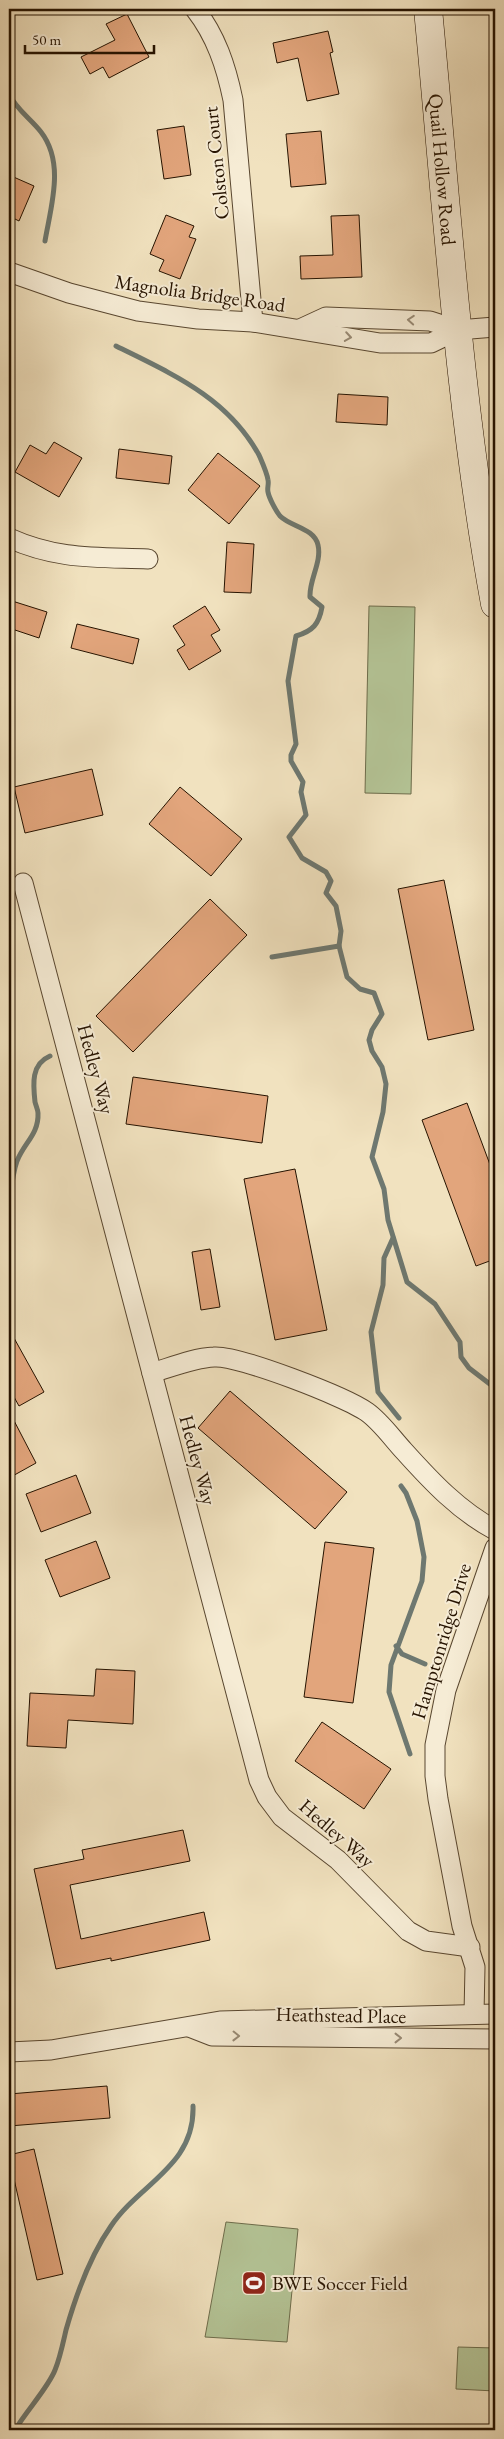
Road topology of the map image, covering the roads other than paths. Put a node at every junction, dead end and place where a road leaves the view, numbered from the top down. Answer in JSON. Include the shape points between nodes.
{"nodes":[{"id":1,"x":195,"y":9,"type":"edge"},
{"id":2,"x":428,"y":9,"type":"edge"},
{"id":3,"x":9,"y":272,"type":"edge"},
{"id":4,"x":253,"y":322,"type":"junction"},
{"id":5,"x":495,"y":327,"type":"edge"},
{"id":6,"x":458,"y":330,"type":"junction"},
{"id":7,"x":9,"y":538,"type":"edge"},
{"id":8,"x":148,"y":559,"type":"dead end"},
{"id":9,"x":495,"y":604,"type":"edge"},
{"id":10,"x":23,"y":883,"type":"dead end"},
{"id":11,"x":152,"y":1373,"type":"junction"},
{"id":12,"x":495,"y":1530,"type":"edge"},
{"id":13,"x":495,"y":1548,"type":"edge"},
{"id":14,"x":470,"y":1947,"type":"junction"},
{"id":15,"x":474,"y":2014,"type":"junction"},
{"id":16,"x":495,"y":2014,"type":"edge"},
{"id":17,"x":189,"y":2027,"type":"junction"},
{"id":18,"x":495,"y":2039,"type":"edge"},
{"id":19,"x":9,"y":2052,"type":"edge"}],
"edges":[{"from":1,"to":4,"type":"street","name":"Colston Court","via":[[216,41],[227,70],[233,100]]},
{"from":2,"to":6,"type":"main road","name":"Quail Hollow Road"},
{"from":3,"to":4,"type":"street","name":"Magnolia Bridge Road","via":[[69,293],[138,311]]},
{"from":4,"to":6,"type":"street","name":"Magnolia Bridge Road","via":[[300,329],[326,317],[341,317],[430,321]]},
{"from":5,"to":6,"type":"street"},
{"from":6,"to":9,"type":"main road","name":"Quail Hollow Road","via":[[472,466]]},
{"from":7,"to":8,"type":"street","via":[[39,550],[73,556]]},
{"from":10,"to":11,"type":"street","name":"Hedley Way"},
{"from":11,"to":12,"type":"street","via":[[200,1358],[236,1358],[346,1401],[368,1412],[432,1482],[463,1509]]},
{"from":11,"to":14,"type":"street","name":"Hedley Way","via":[[267,1798],[282,1816],[338,1860],[408,1932],[426,1941]]},
{"from":13,"to":14,"type":"street","name":"Hamptonridge Drive","via":[[446,1690],[435,1745],[438,1799],[462,1926]]},
{"from":14,"to":15,"type":"street","name":"Hamptonridge Drive","via":[[475,1967]]},
{"from":15,"to":16,"type":"street","name":"Heathstead Place"},
{"from":15,"to":17,"type":"street","name":"Heathstead Place","via":[[220,2021]]},
{"from":17,"to":18,"type":"street","name":"Heathstead Place","one_way":true,"via":[[212,2036]]},
{"from":17,"to":19,"type":"street","name":"Heathstead Place","via":[[51,2050]]}]}
